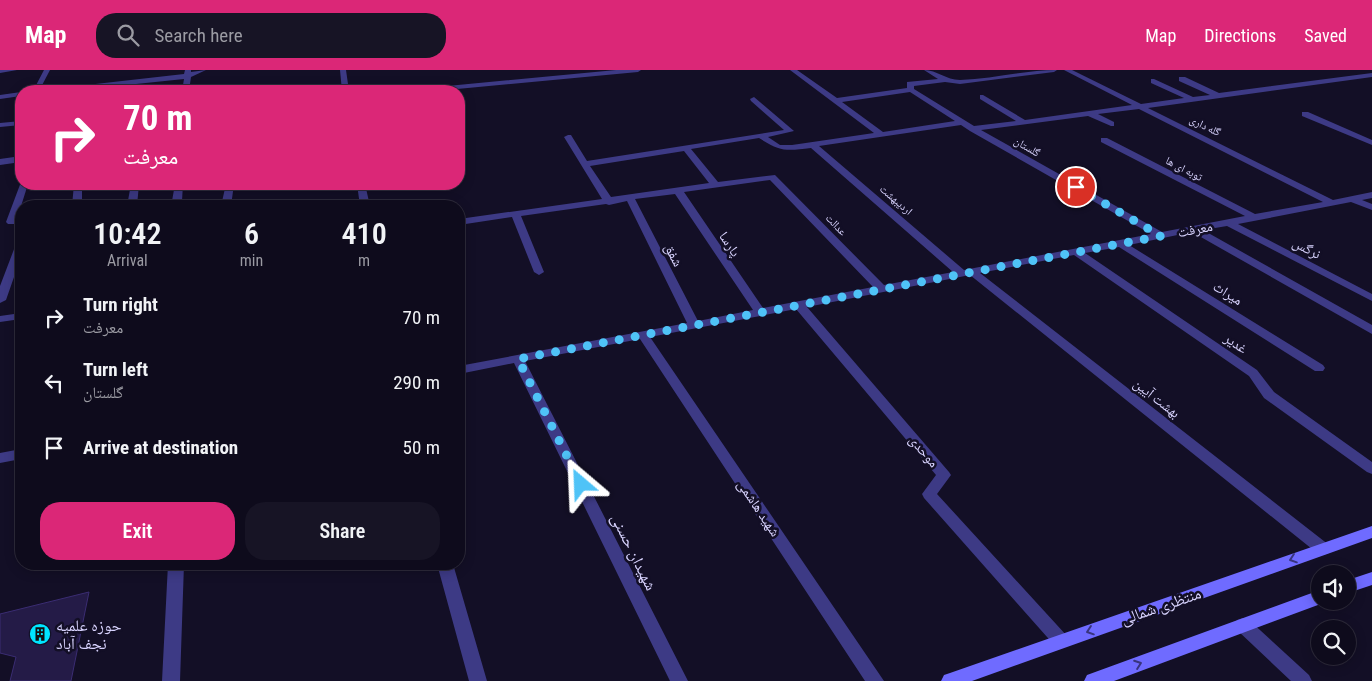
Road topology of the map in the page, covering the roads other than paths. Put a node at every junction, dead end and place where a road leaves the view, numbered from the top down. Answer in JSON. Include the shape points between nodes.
{"nodes":[{"id":1,"x":14,"y":70,"type":"edge"},
{"id":2,"x":47,"y":70,"type":"edge"},
{"id":3,"x":203,"y":70,"type":"edge"},
{"id":4,"x":343,"y":70,"type":"edge"},
{"id":5,"x":638,"y":70,"type":"edge"},
{"id":6,"x":793,"y":70,"type":"edge"},
{"id":7,"x":927,"y":70,"type":"edge"},
{"id":8,"x":1054,"y":70,"type":"edge"},
{"id":9,"x":1067,"y":70,"type":"edge"},
{"id":10,"x":0,"y":72,"type":"edge"},
{"id":11,"x":188,"y":73,"type":"edge"},
{"id":12,"x":562,"y":74,"type":"edge"},
{"id":13,"x":1372,"y":75,"type":"edge"},
{"id":14,"x":1182,"y":79,"type":"dead end"},
{"id":15,"x":944,"y":80,"type":"junction"},
{"id":16,"x":1154,"y":81,"type":"dead end"},
{"id":17,"x":141,"y":82,"type":"junction"},
{"id":18,"x":39,"y":85,"type":"edge"},
{"id":19,"x":118,"y":85,"type":"edge"},
{"id":20,"x":139,"y":85,"type":"edge"},
{"id":21,"x":345,"y":85,"type":"edge"},
{"id":22,"x":465,"y":85,"type":"edge"},
{"id":23,"x":910,"y":90,"type":"junction"},
{"id":24,"x":15,"y":95,"type":"edge"},
{"id":25,"x":1219,"y":96,"type":"junction"},
{"id":26,"x":0,"y":97,"type":"edge"},
{"id":27,"x":983,"y":97,"type":"dead end"},
{"id":28,"x":754,"y":99,"type":"dead end"},
{"id":29,"x":1193,"y":100,"type":"junction"},
{"id":30,"x":835,"y":101,"type":"junction"},
{"id":31,"x":1140,"y":106,"type":"junction"},
{"id":32,"x":1091,"y":114,"type":"junction"},
{"id":33,"x":1305,"y":114,"type":"dead end"},
{"id":34,"x":1022,"y":121,"type":"junction"},
{"id":35,"x":962,"y":122,"type":"junction"},
{"id":36,"x":15,"y":124,"type":"edge"},
{"id":37,"x":1111,"y":124,"type":"dead end"},
{"id":38,"x":0,"y":125,"type":"edge"},
{"id":39,"x":973,"y":129,"type":"junction"},
{"id":40,"x":882,"y":135,"type":"junction"},
{"id":41,"x":761,"y":136,"type":"junction"},
{"id":42,"x":568,"y":137,"type":"dead end"},
{"id":43,"x":1104,"y":140,"type":"dead end"},
{"id":44,"x":1372,"y":143,"type":"edge"},
{"id":45,"x":813,"y":145,"type":"junction"},
{"id":46,"x":686,"y":148,"type":"junction"},
{"id":47,"x":15,"y":160,"type":"edge"},
{"id":48,"x":0,"y":162,"type":"edge"},
{"id":49,"x":585,"y":164,"type":"junction"},
{"id":50,"x":716,"y":186,"type":"junction"},
{"id":51,"x":678,"y":191,"type":"junction"},
{"id":52,"x":1372,"y":195,"type":"edge"},
{"id":53,"x":630,"y":198,"type":"junction"},
{"id":54,"x":1352,"y":199,"type":"junction"},
{"id":55,"x":609,"y":202,"type":"junction"},
{"id":56,"x":1333,"y":203,"type":"junction"},
{"id":57,"x":1372,"y":207,"type":"edge"},
{"id":58,"x":15,"y":208,"type":"edge"},
{"id":59,"x":515,"y":214,"type":"junction"},
{"id":60,"x":1255,"y":218,"type":"junction"},
{"id":61,"x":15,"y":221,"type":"edge"},
{"id":62,"x":465,"y":221,"type":"edge"},
{"id":63,"x":10,"y":222,"type":"junction"},
{"id":64,"x":0,"y":223,"type":"edge"},
{"id":65,"x":1229,"y":223,"type":"junction"},
{"id":66,"x":1193,"y":229,"type":"junction"},
{"id":67,"x":1161,"y":236,"type":"junction"},
{"id":68,"x":1120,"y":244,"type":"junction"},
{"id":69,"x":1076,"y":252,"type":"junction"},
{"id":70,"x":15,"y":260,"type":"edge"},
{"id":71,"x":538,"y":272,"type":"dead end"},
{"id":72,"x":967,"y":273,"type":"junction"},
{"id":73,"x":881,"y":289,"type":"junction"},
{"id":74,"x":1372,"y":298,"type":"edge"},
{"id":75,"x":0,"y":300,"type":"edge"},
{"id":76,"x":799,"y":305,"type":"junction"},
{"id":77,"x":760,"y":313,"type":"junction"},
{"id":78,"x":15,"y":317,"type":"edge"},
{"id":79,"x":0,"y":319,"type":"edge"},
{"id":80,"x":694,"y":325,"type":"junction"},
{"id":81,"x":1372,"y":330,"type":"edge"},
{"id":82,"x":643,"y":335,"type":"junction"},
{"id":83,"x":518,"y":359,"type":"junction"},
{"id":84,"x":1319,"y":368,"type":"dead end"},
{"id":85,"x":465,"y":369,"type":"edge"},
{"id":86,"x":15,"y":455,"type":"edge"},
{"id":87,"x":0,"y":458,"type":"edge"},
{"id":88,"x":1372,"y":468,"type":"edge"},
{"id":89,"x":1372,"y":532,"type":"edge"},
{"id":90,"x":1323,"y":549,"type":"junction"},
{"id":91,"x":176,"y":570,"type":"edge"},
{"id":92,"x":447,"y":570,"type":"edge"},
{"id":93,"x":1371,"y":579,"type":"edge"},
{"id":94,"x":1356,"y":584,"type":"edge"},
{"id":95,"x":1311,"y":600,"type":"edge"},
{"id":96,"x":1243,"y":625,"type":"junction"},
{"id":97,"x":1061,"y":641,"type":"junction"},
{"id":98,"x":171,"y":681,"type":"edge"},
{"id":99,"x":478,"y":681,"type":"edge"},
{"id":100,"x":679,"y":681,"type":"edge"},
{"id":101,"x":875,"y":681,"type":"edge"},
{"id":102,"x":950,"y":681,"type":"edge"},
{"id":103,"x":1093,"y":681,"type":"edge"},
{"id":104,"x":1303,"y":681,"type":"edge"}],
"edges":[{"from":1,"to":10,"type":"street"},
{"from":2,"to":18,"type":"street"},
{"from":3,"to":11,"type":"street"},
{"from":4,"to":21,"type":"street"},
{"from":5,"to":12,"type":"street"},
{"from":6,"to":30,"type":"street"},
{"from":7,"to":15,"type":"street"},
{"from":8,"to":15,"type":"street","via":[[960,82]]},
{"from":9,"to":31,"type":"street","name":"گله داری"},
{"from":11,"to":17,"type":"street"},
{"from":12,"to":22,"type":"street"},
{"from":13,"to":25,"type":"street"},
{"from":14,"to":25,"type":"street"},
{"from":15,"to":23,"type":"street","via":[[910,84]]},
{"from":16,"to":29,"type":"street"},
{"from":17,"to":19,"type":"street"},
{"from":17,"to":20,"type":"street"},
{"from":23,"to":30,"type":"street"},
{"from":23,"to":35,"type":"street","name":"گلستان"},
{"from":24,"to":26,"type":"street"},
{"from":25,"to":29,"type":"street"},
{"from":27,"to":34,"type":"street"},
{"from":28,"to":41,"type":"street","via":[[790,132]]},
{"from":29,"to":31,"type":"street"},
{"from":30,"to":40,"type":"street"},
{"from":31,"to":32,"type":"street"},
{"from":31,"to":56,"type":"street","name":"گله داری"},
{"from":32,"to":34,"type":"street"},
{"from":32,"to":37,"type":"street"},
{"from":33,"to":44,"type":"street"},
{"from":34,"to":39,"type":"street"},
{"from":35,"to":39,"type":"street","name":"گلستان"},
{"from":35,"to":40,"type":"street"},
{"from":36,"to":38,"type":"street"},
{"from":39,"to":67,"type":"street","name":"گلستان"},
{"from":40,"to":45,"type":"street"},
{"from":41,"to":45,"type":"street","via":[[778,147]]},
{"from":41,"to":46,"type":"street"},
{"from":42,"to":49,"type":"street"},
{"from":43,"to":60,"type":"street","name":"توبه ای ها"},
{"from":45,"to":72,"type":"street","name":"اردیبهشت"},
{"from":46,"to":49,"type":"street"},
{"from":46,"to":50,"type":"street"},
{"from":47,"to":48,"type":"street"},
{"from":49,"to":55,"type":"street"},
{"from":50,"to":51,"type":"street"},
{"from":50,"to":73,"type":"street","name":"عدالت","via":[[772,177]]},
{"from":51,"to":53,"type":"street"},
{"from":51,"to":77,"type":"street","name":"پارسا"},
{"from":52,"to":54,"type":"street","name":"معرفت"},
{"from":53,"to":55,"type":"street"},
{"from":53,"to":80,"type":"street","name":"شفق"},
{"from":54,"to":56,"type":"street","name":"معرفت"},
{"from":54,"to":57,"type":"street"},
{"from":55,"to":59,"type":"street"},
{"from":56,"to":60,"type":"street","name":"معرفت"},
{"from":58,"to":63,"type":"street"},
{"from":59,"to":62,"type":"street"},
{"from":59,"to":71,"type":"street"},
{"from":60,"to":65,"type":"street","name":"معرفت"},
{"from":61,"to":63,"type":"street"},
{"from":63,"to":64,"type":"street"},
{"from":65,"to":66,"type":"street","name":"معرفت"},
{"from":65,"to":74,"type":"street","name":"نرگس"},
{"from":66,"to":67,"type":"street","name":"معرفت"},
{"from":66,"to":81,"type":"street"},
{"from":67,"to":68,"type":"street","name":"معرفت"},
{"from":68,"to":69,"type":"street","name":"معرفت"},
{"from":68,"to":84,"type":"street","name":"میراث"},
{"from":69,"to":72,"type":"street","name":"معرفت"},
{"from":69,"to":88,"type":"street","name":"غدیر","via":[[1252,373],[1269,395]]},
{"from":70,"to":75,"type":"street"},
{"from":72,"to":73,"type":"street","name":"معرفت"},
{"from":72,"to":90,"type":"street","name":"بهشت آیین"},
{"from":73,"to":76,"type":"street","name":"معرفت"},
{"from":76,"to":77,"type":"street","name":"معرفت"},
{"from":76,"to":97,"type":"street","name":"موحدی","via":[[944,475],[930,494]]},
{"from":77,"to":80,"type":"street","name":"معرفت"},
{"from":78,"to":79,"type":"street"},
{"from":80,"to":82,"type":"street","name":"معرفت"},
{"from":82,"to":83,"type":"street","name":"معرفت"},
{"from":82,"to":101,"type":"street","name":"شهید هاشمی"},
{"from":83,"to":85,"type":"street","name":"معرفت"},
{"from":83,"to":100,"type":"street","name":"شهیدان حسنی"},
{"from":86,"to":87,"type":"street"},
{"from":89,"to":90,"type":"main road","name":"منتظری شمالی"},
{"from":90,"to":97,"type":"main road","name":"منتظری شمالی","one_way":true},
{"from":91,"to":98,"type":"street"},
{"from":92,"to":99,"type":"street"},
{"from":93,"to":94,"type":"main road"},
{"from":95,"to":96,"type":"main road"},
{"from":103,"to":96,"type":"main road","one_way":true},
{"from":96,"to":104,"type":"street"},
{"from":97,"to":102,"type":"main road","name":"منتظری شمالی"}]}
